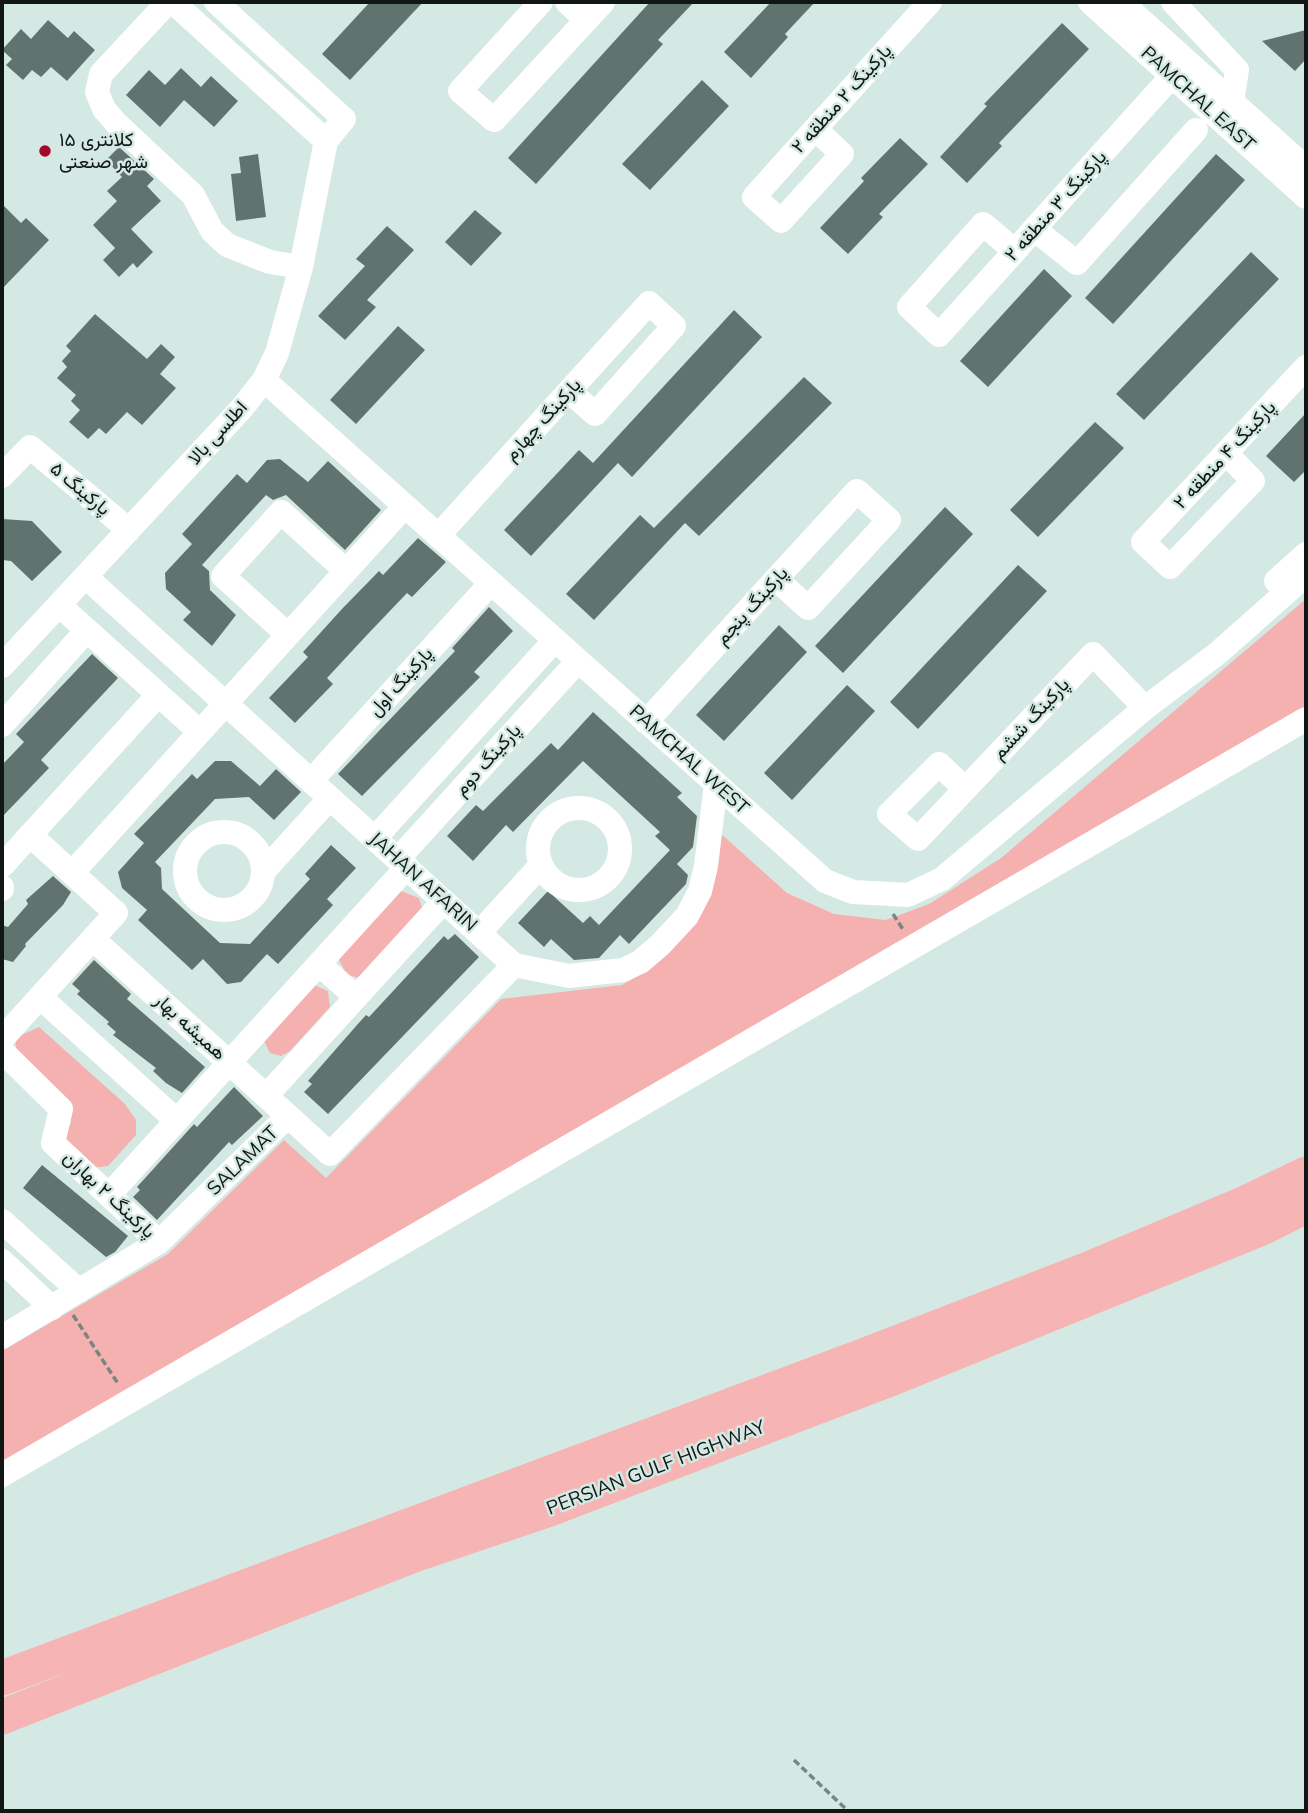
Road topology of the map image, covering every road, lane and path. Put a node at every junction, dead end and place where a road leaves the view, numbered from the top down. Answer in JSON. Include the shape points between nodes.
{"nodes":[{"id":1,"x":170,"y":2,"type":"edge"},
{"id":2,"x":216,"y":2,"type":"edge"},
{"id":3,"x":541,"y":2,"type":"edge"},
{"id":4,"x":567,"y":2,"type":"edge"},
{"id":5,"x":930,"y":2,"type":"edge"},
{"id":6,"x":1090,"y":2,"type":"edge"},
{"id":7,"x":1121,"y":2,"type":"edge"},
{"id":8,"x":1173,"y":2,"type":"edge"},
{"id":9,"x":595,"y":11,"type":"edge"},
{"id":10,"x":1172,"y":76,"type":"junction"},
{"id":11,"x":1232,"y":102,"type":"junction"},
{"id":12,"x":815,"y":129,"type":"junction"},
{"id":13,"x":1196,"y":130,"type":"dead end"},
{"id":14,"x":326,"y":141,"type":"junction"},
{"id":15,"x":1263,"y":144,"type":"junction"},
{"id":16,"x":1306,"y":168,"type":"edge"},
{"id":17,"x":1306,"y":197,"type":"edge"},
{"id":18,"x":1034,"y":229,"type":"junction"},
{"id":19,"x":1015,"y":251,"type":"junction"},
{"id":20,"x":301,"y":267,"type":"junction"},
{"id":21,"x":1306,"y":367,"type":"edge"},
{"id":22,"x":264,"y":380,"type":"junction"},
{"id":23,"x":569,"y":391,"type":"junction"},
{"id":24,"x":1226,"y":453,"type":"junction"},
{"id":25,"x":2,"y":476,"type":"edge"},
{"id":26,"x":405,"y":506,"type":"junction"},
{"id":27,"x":129,"y":530,"type":"junction"},
{"id":28,"x":438,"y":536,"type":"junction"},
{"id":29,"x":1306,"y":554,"type":"edge"},
{"id":30,"x":346,"y":571,"type":"junction"},
{"id":31,"x":1306,"y":575,"type":"edge"},
{"id":32,"x":86,"y":577,"type":"junction"},
{"id":33,"x":776,"y":579,"type":"junction"},
{"id":34,"x":491,"y":583,"type":"junction"},
{"id":35,"x":59,"y":605,"type":"junction"},
{"id":36,"x":87,"y":630,"type":"junction"},
{"id":37,"x":288,"y":635,"type":"junction"},
{"id":38,"x":555,"y":640,"type":"junction"},
{"id":39,"x":578,"y":661,"type":"junction"},
{"id":40,"x":2,"y":666,"type":"edge"},
{"id":41,"x":158,"y":695,"type":"junction"},
{"id":42,"x":226,"y":704,"type":"junction"},
{"id":43,"x":1144,"y":708,"type":"junction"},
{"id":44,"x":1306,"y":719,"type":"edge"},
{"id":45,"x":646,"y":722,"type":"junction"},
{"id":46,"x":2,"y":725,"type":"edge"},
{"id":47,"x":200,"y":732,"type":"junction"},
{"id":48,"x":464,"y":739,"type":"junction"},
{"id":49,"x":488,"y":761,"type":"junction"},
{"id":50,"x":311,"y":781,"type":"junction"},
{"id":51,"x":716,"y":784,"type":"junction"},
{"id":52,"x":965,"y":789,"type":"junction"},
{"id":53,"x":330,"y":798,"type":"junction"},
{"id":54,"x":30,"y":835,"type":"junction"},
{"id":55,"x":375,"y":838,"type":"junction"},
{"id":56,"x":402,"y":863,"type":"junction"},
{"id":57,"x":541,"y":865,"type":"dead end"},
{"id":58,"x":2,"y":866,"type":"edge"},
{"id":59,"x":263,"y":872,"type":"dead end"},
{"id":60,"x":72,"y":873,"type":"junction"},
{"id":61,"x":444,"y":901,"type":"junction"},
{"id":62,"x":893,"y":915,"type":"dead end"},
{"id":63,"x":899,"y":923,"type":"dead end"},
{"id":64,"x":479,"y":933,"type":"junction"},
{"id":65,"x":93,"y":939,"type":"junction"},
{"id":66,"x":318,"y":964,"type":"junction"},
{"id":67,"x":514,"y":965,"type":"junction"},
{"id":68,"x":40,"y":997,"type":"junction"},
{"id":69,"x":356,"y":998,"type":"junction"},
{"id":70,"x":2,"y":1039,"type":"edge"},
{"id":71,"x":2,"y":1051,"type":"edge"},
{"id":72,"x":229,"y":1062,"type":"junction"},
{"id":73,"x":266,"y":1096,"type":"junction"},
{"id":74,"x":288,"y":1116,"type":"junction"},
{"id":75,"x":176,"y":1120,"type":"junction"},
{"id":76,"x":1306,"y":1174,"type":"edge"},
{"id":77,"x":109,"y":1195,"type":"junction"},
{"id":78,"x":1306,"y":1206,"type":"edge"},
{"id":79,"x":2,"y":1221,"type":"edge"},
{"id":80,"x":159,"y":1242,"type":"junction"},
{"id":81,"x":2,"y":1261,"type":"edge"},
{"id":82,"x":79,"y":1292,"type":"junction"},
{"id":83,"x":62,"y":1312,"type":"junction"},
{"id":84,"x":2,"y":1337,"type":"edge"},
{"id":85,"x":130,"y":1401,"type":"junction"},
{"id":86,"x":2,"y":1475,"type":"edge"},
{"id":87,"x":151,"y":1622,"type":"junction"},
{"id":88,"x":2,"y":1655,"type":"edge"},
{"id":89,"x":2,"y":1678,"type":"edge"},
{"id":90,"x":2,"y":1717,"type":"edge"},
{"id":91,"x":794,"y":1760,"type":"dead end"},
{"id":92,"x":848,"y":1811,"type":"edge"}],
"edges":[{"from":1,"to":14,"type":"street"},
{"from":1,"to":20,"type":"street","via":[[101,75],[97,92],[104,109],[193,195],[212,231],[227,245],[270,262]]},
{"from":2,"to":14,"type":"street","via":[[344,119]]},
{"from":3,"to":9,"type":"street","via":[[460,91],[494,120]]},
{"from":4,"to":9,"type":"street"},
{"from":5,"to":12,"type":"street","name":"پارکینگ ۲ منطقه ۲"},
{"from":6,"to":10,"type":"street","name":"PAMCHAL EAST"},
{"from":7,"to":11,"type":"street","name":"PAMCHAL EAST"},
{"from":8,"to":11,"type":"street","via":[[1237,70]]},
{"from":10,"to":15,"type":"street","name":"PAMCHAL EAST"},
{"from":10,"to":18,"type":"street","name":"پارکینگ ۳ منطقه ۲"},
{"from":11,"to":15,"type":"street","name":"PAMCHAL EAST"},
{"from":12,"to":12,"type":"street","name":"پارکینگ ۲ منطقه ۲","via":[[754,197],[781,220],[842,154]]},
{"from":13,"to":18,"type":"street","via":[[1077,263]]},
{"from":14,"to":20,"type":"street","name":"اطلسی بالا"},
{"from":15,"to":16,"type":"street","name":"PAMCHAL EAST"},
{"from":15,"to":17,"type":"street","name":"PAMCHAL EAST"},
{"from":18,"to":19,"type":"street","name":"پارکینگ ۳ منطقه ۲"},
{"from":19,"to":19,"type":"street","name":"پارکینگ ۳ منطقه ۲","via":[[939,335],[909,307],[983,224]]},
{"from":20,"to":22,"type":"street","name":"اطلسی بالا","via":[[277,353]]},
{"from":21,"to":24,"type":"street","name":"پارکینگ ۴ منطقه ۲"},
{"from":22,"to":26,"type":"street","name":"PAMCHAL WEST"},
{"from":22,"to":27,"type":"street","name":"اطلسی بالا"},
{"from":23,"to":23,"type":"street","name":"پارکینگ چهارم","via":[[649,303],[674,326],[595,414]]},
{"from":23,"to":28,"type":"street","name":"پارکینگ چهارم"},
{"from":24,"to":24,"type":"street","name":"پارکینگ ۴ منطقه ۲","via":[[1143,542],[1170,567],[1253,481]]},
{"from":25,"to":27,"type":"street","name":"پارکینگ ۵","via":[[30,447]]},
{"from":26,"to":28,"type":"street","name":"PAMCHAL WEST"},
{"from":26,"to":30,"type":"street"},
{"from":27,"to":32,"type":"street","name":"اطلسی بالا"},
{"from":28,"to":34,"type":"street","name":"PAMCHAL WEST"},
{"from":29,"to":43,"type":"street","name":"PAMCHAL WEST","via":[[1207,641]]},
{"from":30,"to":37,"type":"street"},
{"from":30,"to":37,"type":"street","via":[[281,512],[239,557],[223,576]]},
{"from":31,"to":43,"type":"street","name":"PAMCHAL WEST","via":[[1218,653]]},
{"from":32,"to":35,"type":"street","name":"اطلسی بالا"},
{"from":32,"to":42,"type":"street","name":"JAHAN AFARIN"},
{"from":33,"to":33,"type":"street","name":"پارکینگ پنجم","via":[[808,608],[888,520],[857,491]]},
{"from":33,"to":45,"type":"street","name":"پارکینگ پنجم"},
{"from":34,"to":38,"type":"street","name":"PAMCHAL WEST"},
{"from":34,"to":50,"type":"street","name":"پارکینگ اول"},
{"from":35,"to":36,"type":"street"},
{"from":35,"to":40,"type":"street","name":"اطلسی بالا"},
{"from":36,"to":41,"type":"street"},
{"from":36,"to":46,"type":"street"},
{"from":37,"to":42,"type":"street"},
{"from":38,"to":39,"type":"street","name":"PAMCHAL WEST"},
{"from":38,"to":48,"type":"street","name":"پارکینگ دوم"},
{"from":39,"to":45,"type":"street","name":"PAMCHAL WEST"},
{"from":39,"to":49,"type":"street","name":"پارکینگ دوم"},
{"from":41,"to":47,"type":"street"},
{"from":41,"to":54,"type":"street"},
{"from":42,"to":47,"type":"street"},
{"from":42,"to":50,"type":"street","name":"JAHAN AFARIN"},
{"from":43,"to":51,"type":"street","name":"PAMCHAL WEST","via":[[979,851],[942,880],[908,895],[853,892],[825,881]]},
{"from":43,"to":52,"type":"street","name":"پارکینگ ششم","via":[[1093,654]]},
{"from":44,"to":85,"type":"street"},
{"from":45,"to":51,"type":"street","name":"PAMCHAL WEST"},
{"from":47,"to":60,"type":"street"},
{"from":48,"to":49,"type":"street"},
{"from":48,"to":55,"type":"street","name":"پارکینگ دوم"},
{"from":49,"to":56,"type":"street","name":"پارکینگ دوم"},
{"from":50,"to":53,"type":"street","name":"JAHAN AFARIN"},
{"from":51,"to":67,"type":"street","via":[[700,891],[687,916],[660,945],[622,970],[569,976]]},
{"from":52,"to":52,"type":"street","name":"پارکینگ ششم","via":[[918,839],[889,814],[939,764]]},
{"from":53,"to":55,"type":"street","name":"JAHAN AFARIN"},
{"from":53,"to":59,"type":"street"},
{"from":54,"to":58,"type":"street"},
{"from":54,"to":60,"type":"street"},
{"from":55,"to":56,"type":"street","name":"JAHAN AFARIN"},
{"from":56,"to":61,"type":"street","name":"JAHAN AFARIN"},
{"from":56,"to":66,"type":"street","name":"پارکینگ دوم"},
{"from":57,"to":64,"type":"street"},
{"from":60,"to":65,"type":"street","via":[[116,913]]},
{"from":61,"to":64,"type":"street","name":"JAHAN AFARIN"},
{"from":61,"to":69,"type":"street"},
{"from":62,"to":63,"type":"path"},
{"from":64,"to":67,"type":"street","name":"JAHAN AFARIN"},
{"from":65,"to":68,"type":"street"},
{"from":65,"to":72,"type":"street","name":"همیشه بهار"},
{"from":66,"to":69,"type":"street"},
{"from":66,"to":72,"type":"street","name":"پارکینگ دوم"},
{"from":67,"to":74,"type":"street","name":"SALAMAT","via":[[330,1154]]},
{"from":68,"to":70,"type":"street"},
{"from":68,"to":75,"type":"street"},
{"from":69,"to":73,"type":"street"},
{"from":71,"to":77,"type":"street","name":"پارکینگ ۲ بهاران","via":[[61,1109],[53,1143]]},
{"from":72,"to":73,"type":"street","name":"همیشه بهار"},
{"from":72,"to":75,"type":"street","name":"پارکینگ دوم"},
{"from":73,"to":74,"type":"street","name":"همیشه بهار"},
{"from":74,"to":80,"type":"street","name":"SALAMAT"},
{"from":75,"to":77,"type":"street","name":"پارکینگ دوم"},
{"from":76,"to":87,"type":"highway","name":"PERSIAN GULF HIGHWAY","via":[[1028,1292]]},
{"from":77,"to":80,"type":"street","name":"پارکینگ ۲ بهاران"},
{"from":78,"to":90,"type":"highway","name":"PERSIAN GULF HIGHWAY","via":[[893,1378],[550,1509],[414,1555]]},
{"from":79,"to":82,"type":"street"},
{"from":80,"to":82,"type":"street","name":"SALAMAT"},
{"from":81,"to":83,"type":"street"},
{"from":82,"to":83,"type":"street","name":"SALAMAT"},
{"from":83,"to":84,"type":"street","name":"SALAMAT"},
{"from":83,"to":85,"type":"path"},
{"from":85,"to":86,"type":"street"},
{"from":87,"to":88,"type":"highway","via":[[86,1626]]},
{"from":87,"to":89,"type":"highway","name":"PERSIAN GULF HIGHWAY"},
{"from":91,"to":92,"type":"path"}]}
